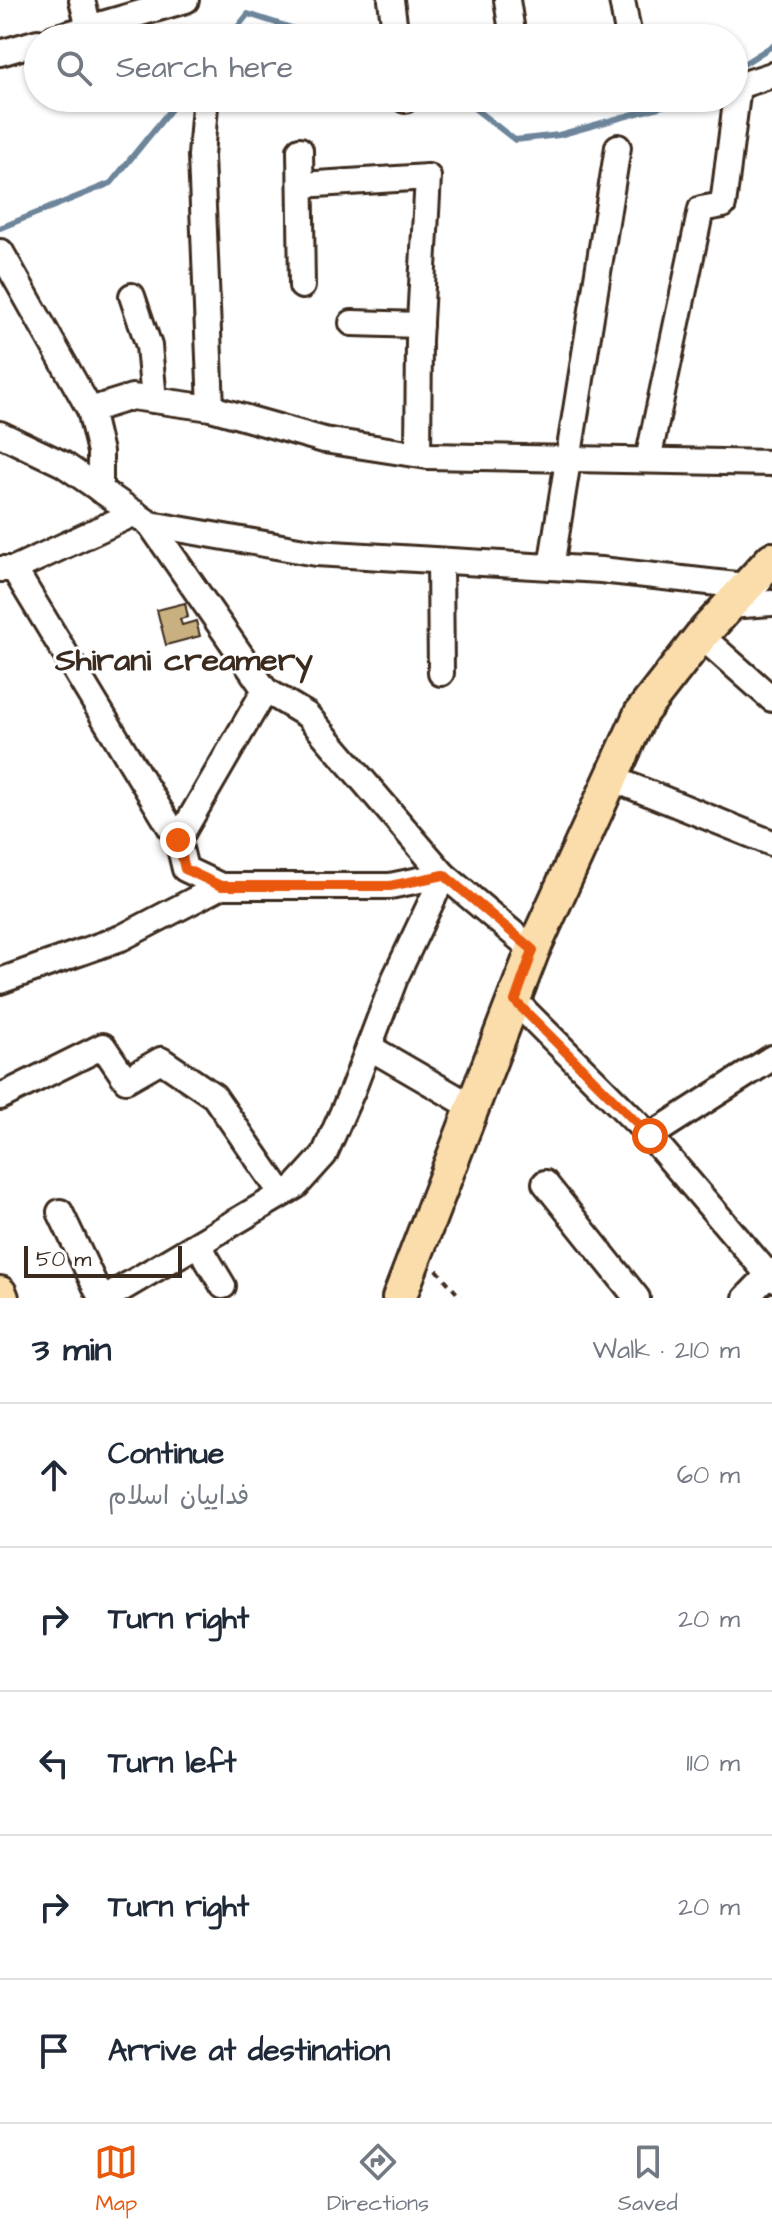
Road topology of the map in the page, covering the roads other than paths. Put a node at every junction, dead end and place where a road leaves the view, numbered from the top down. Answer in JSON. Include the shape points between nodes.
{"nodes":[{"id":1,"x":82,"y":0,"type":"edge"},
{"id":2,"x":186,"y":0,"type":"edge"},
{"id":3,"x":391,"y":0,"type":"edge"},
{"id":4,"x":507,"y":0,"type":"edge"},
{"id":5,"x":622,"y":0,"type":"edge"},
{"id":6,"x":88,"y":24,"type":"edge"},
{"id":7,"x":103,"y":24,"type":"edge"},
{"id":8,"x":394,"y":24,"type":"edge"},
{"id":9,"x":511,"y":24,"type":"edge"},
{"id":10,"x":626,"y":24,"type":"edge"},
{"id":11,"x":24,"y":46,"type":"edge"},
{"id":12,"x":0,"y":53,"type":"edge"},
{"id":13,"x":772,"y":75,"type":"edge"},
{"id":14,"x":748,"y":83,"type":"edge"},
{"id":15,"x":204,"y":112,"type":"edge"},
{"id":16,"x":735,"y":112,"type":"edge"},
{"id":17,"x":618,"y":147,"type":"dead end"},
{"id":18,"x":300,"y":150,"type":"dead end"},
{"id":19,"x":301,"y":185,"type":"junction"},
{"id":20,"x":1,"y":252,"type":"edge"},
{"id":21,"x":302,"y":286,"type":"dead end"},
{"id":22,"x":132,"y":296,"type":"dead end"},
{"id":23,"x":352,"y":323,"type":"dead end"},
{"id":24,"x":420,"y":325,"type":"junction"},
{"id":25,"x":154,"y":400,"type":"junction"},
{"id":26,"x":211,"y":408,"type":"junction"},
{"id":27,"x":90,"y":410,"type":"junction"},
{"id":28,"x":0,"y":434,"type":"edge"},
{"id":29,"x":418,"y":454,"type":"junction"},
{"id":30,"x":567,"y":458,"type":"junction"},
{"id":31,"x":648,"y":460,"type":"junction"},
{"id":32,"x":772,"y":463,"type":"edge"},
{"id":33,"x":100,"y":490,"type":"junction"},
{"id":34,"x":143,"y":518,"type":"junction"},
{"id":35,"x":772,"y":559,"type":"edge"},
{"id":36,"x":440,"y":561,"type":"junction"},
{"id":37,"x":551,"y":567,"type":"junction"},
{"id":38,"x":7,"y":569,"type":"edge"},
{"id":39,"x":748,"y":590,"type":"edge"},
{"id":40,"x":772,"y":603,"type":"edge"},
{"id":41,"x":701,"y":636,"type":"junction"},
{"id":42,"x":441,"y":673,"type":"dead end"},
{"id":43,"x":265,"y":690,"type":"junction"},
{"id":44,"x":772,"y":699,"type":"edge"},
{"id":45,"x":611,"y":778,"type":"junction"},
{"id":46,"x":178,"y":840,"type":"junction"},
{"id":47,"x":772,"y":843,"type":"edge"},
{"id":48,"x":444,"y":875,"type":"junction"},
{"id":49,"x":221,"y":886,"type":"junction"},
{"id":50,"x":533,"y":950,"type":"junction"},
{"id":51,"x":0,"y":981,"type":"edge"},
{"id":52,"x":515,"y":1001,"type":"junction"},
{"id":53,"x":369,"y":1047,"type":"junction"},
{"id":54,"x":772,"y":1058,"type":"edge"},
{"id":55,"x":0,"y":1097,"type":"edge"},
{"id":56,"x":474,"y":1108,"type":"junction"},
{"id":57,"x":650,"y":1136,"type":"junction"},
{"id":58,"x":545,"y":1183,"type":"dead end"},
{"id":59,"x":282,"y":1194,"type":"junction"},
{"id":60,"x":60,"y":1212,"type":"dead end"},
{"id":61,"x":199,"y":1246,"type":"junction"},
{"id":62,"x":771,"y":1275,"type":"edge"},
{"id":63,"x":223,"y":1286,"type":"dead end"},
{"id":64,"x":104,"y":1298,"type":"edge"},
{"id":65,"x":399,"y":1298,"type":"edge"},
{"id":66,"x":637,"y":1298,"type":"edge"},
{"id":67,"x":746,"y":1298,"type":"edge"}],
"edges":[{"from":1,"to":6,"type":"street"},
{"from":2,"to":7,"type":"street"},
{"from":3,"to":8,"type":"street"},
{"from":4,"to":9,"type":"street"},
{"from":5,"to":10,"type":"street"},
{"from":11,"to":12,"type":"street"},
{"from":13,"to":14,"type":"street"},
{"from":15,"to":26,"type":"street","via":[[201,156]]},
{"from":16,"to":31,"type":"street","via":[[723,205],[701,209]]},
{"from":17,"to":30,"type":"street"},
{"from":18,"to":19,"type":"street"},
{"from":19,"to":21,"type":"street"},
{"from":19,"to":24,"type":"street","via":[[428,177]]},
{"from":20,"to":27,"type":"street"},
{"from":22,"to":25,"type":"street","via":[[149,346]]},
{"from":23,"to":24,"type":"street"},
{"from":24,"to":29,"type":"street"},
{"from":25,"to":26,"type":"street"},
{"from":25,"to":27,"type":"street","via":[[132,397]]},
{"from":26,"to":29,"type":"street","via":[[324,440]]},
{"from":27,"to":33,"type":"street","via":[[100,452]]},
{"from":28,"to":33,"type":"street","via":[[63,464]]},
{"from":29,"to":30,"type":"street"},
{"from":30,"to":31,"type":"street"},
{"from":30,"to":37,"type":"street"},
{"from":31,"to":32,"type":"street"},
{"from":33,"to":34,"type":"street"},
{"from":34,"to":36,"type":"street","via":[[316,553]]},
{"from":34,"to":38,"type":"street"},
{"from":34,"to":43,"type":"street"},
{"from":35,"to":39,"type":"main road"},
{"from":36,"to":37,"type":"street"},
{"from":36,"to":42,"type":"street"},
{"from":37,"to":39,"type":"street"},
{"from":38,"to":46,"type":"street"},
{"from":39,"to":40,"type":"street"},
{"from":39,"to":41,"type":"main road"},
{"from":41,"to":44,"type":"street"},
{"from":41,"to":45,"type":"main road","via":[[641,713]]},
{"from":43,"to":46,"type":"street"},
{"from":43,"to":48,"type":"street","via":[[307,715]]},
{"from":45,"to":47,"type":"street"},
{"from":45,"to":50,"type":"main road"},
{"from":46,"to":49,"type":"street","via":[[185,869]]},
{"from":48,"to":49,"type":"street","via":[[390,886]]},
{"from":48,"to":50,"type":"street"},
{"from":48,"to":53,"type":"street"},
{"from":49,"to":51,"type":"street","via":[[121,938]]},
{"from":50,"to":52,"type":"main road"},
{"from":52,"to":56,"type":"main road"},
{"from":52,"to":57,"type":"street"},
{"from":53,"to":56,"type":"street"},
{"from":53,"to":59,"type":"street","via":[[324,1155]]},
{"from":54,"to":57,"type":"street"},
{"from":55,"to":59,"type":"street","via":[[103,1046],[126,1080],[161,1060],[214,1096]]},
{"from":56,"to":65,"type":"main road"},
{"from":57,"to":62,"type":"street"},
{"from":58,"to":66,"type":"street"},
{"from":59,"to":61,"type":"street"},
{"from":60,"to":64,"type":"street"},
{"from":61,"to":63,"type":"street"},
{"from":61,"to":64,"type":"street"},
{"from":62,"to":67,"type":"street"}]}
